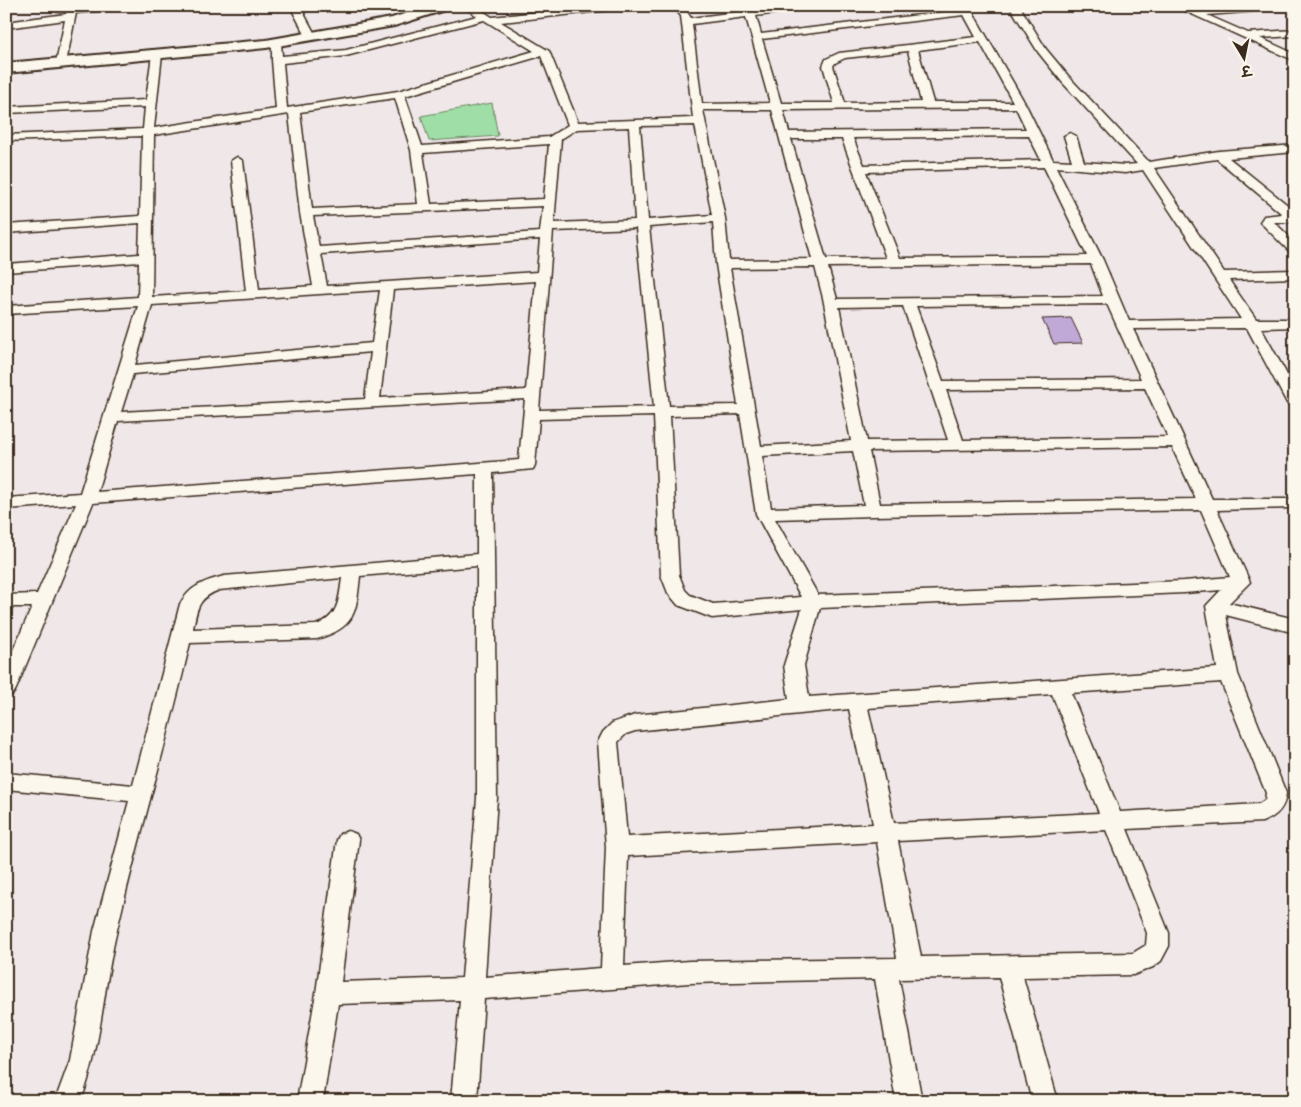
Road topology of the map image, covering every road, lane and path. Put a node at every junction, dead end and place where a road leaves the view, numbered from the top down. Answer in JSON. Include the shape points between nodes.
{"nodes":[{"id":1,"x":118,"y":6,"type":"edge"},
{"id":2,"x":316,"y":6,"type":"edge"},
{"id":3,"x":443,"y":6,"type":"edge"},
{"id":4,"x":468,"y":6,"type":"edge"},
{"id":5,"x":678,"y":6,"type":"edge"},
{"id":6,"x":806,"y":6,"type":"edge"},
{"id":7,"x":1017,"y":6,"type":"edge"},
{"id":8,"x":1179,"y":6,"type":"edge"},
{"id":9,"x":1286,"y":6,"type":"edge"},
{"id":10,"x":613,"y":7,"type":"edge"},
{"id":11,"x":296,"y":8,"type":"edge"},
{"id":12,"x":966,"y":9,"type":"edge"},
{"id":13,"x":71,"y":11,"type":"edge"},
{"id":14,"x":750,"y":13,"type":"junction"},
{"id":15,"x":1194,"y":13,"type":"junction"},
{"id":16,"x":487,"y":18,"type":"junction"},
{"id":17,"x":686,"y":22,"type":"junction"},
{"id":18,"x":6,"y":25,"type":"edge"},
{"id":19,"x":1295,"y":33,"type":"edge"},
{"id":20,"x":311,"y":36,"type":"junction"},
{"id":21,"x":1247,"y":36,"type":"junction"},
{"id":22,"x":756,"y":37,"type":"junction"},
{"id":23,"x":982,"y":38,"type":"junction"},
{"id":24,"x":276,"y":42,"type":"junction"},
{"id":25,"x":912,"y":46,"type":"junction"},
{"id":26,"x":542,"y":52,"type":"junction"},
{"id":27,"x":158,"y":54,"type":"junction"},
{"id":28,"x":1295,"y":58,"type":"edge"},
{"id":29,"x":277,"y":60,"type":"junction"},
{"id":30,"x":61,"y":63,"type":"junction"},
{"id":31,"x":6,"y":68,"type":"edge"},
{"id":32,"x":400,"y":94,"type":"junction"},
{"id":33,"x":152,"y":103,"type":"junction"},
{"id":34,"x":1020,"y":105,"type":"junction"},
{"id":35,"x":775,"y":106,"type":"junction"},
{"id":36,"x":840,"y":106,"type":"junction"},
{"id":37,"x":928,"y":106,"type":"junction"},
{"id":38,"x":697,"y":107,"type":"junction"},
{"id":39,"x":6,"y":110,"type":"edge"},
{"id":40,"x":288,"y":111,"type":"junction"},
{"id":41,"x":700,"y":121,"type":"junction"},
{"id":42,"x":634,"y":122,"type":"junction"},
{"id":43,"x":574,"y":126,"type":"junction"},
{"id":44,"x":148,"y":132,"type":"junction"},
{"id":45,"x":1034,"y":132,"type":"junction"},
{"id":46,"x":784,"y":136,"type":"junction"},
{"id":47,"x":847,"y":136,"type":"junction"},
{"id":48,"x":1070,"y":136,"type":"dead end"},
{"id":49,"x":6,"y":138,"type":"edge"},
{"id":50,"x":555,"y":140,"type":"junction"},
{"id":51,"x":1295,"y":148,"type":"edge"},
{"id":52,"x":417,"y":150,"type":"junction"},
{"id":53,"x":1219,"y":155,"type":"junction"},
{"id":54,"x":237,"y":161,"type":"dead end"},
{"id":55,"x":1049,"y":163,"type":"junction"},
{"id":56,"x":1079,"y":166,"type":"junction"},
{"id":57,"x":1146,"y":166,"type":"junction"},
{"id":58,"x":860,"y":169,"type":"junction"},
{"id":59,"x":550,"y":202,"type":"junction"},
{"id":60,"x":425,"y":209,"type":"junction"},
{"id":61,"x":306,"y":213,"type":"junction"},
{"id":62,"x":1294,"y":217,"type":"edge"},
{"id":63,"x":719,"y":218,"type":"junction"},
{"id":64,"x":146,"y":219,"type":"junction"},
{"id":65,"x":642,"y":224,"type":"junction"},
{"id":66,"x":6,"y":229,"type":"edge"},
{"id":67,"x":547,"y":231,"type":"junction"},
{"id":68,"x":1295,"y":249,"type":"edge"},
{"id":69,"x":313,"y":251,"type":"junction"},
{"id":70,"x":146,"y":257,"type":"junction"},
{"id":71,"x":1096,"y":260,"type":"junction"},
{"id":72,"x":894,"y":261,"type":"junction"},
{"id":73,"x":820,"y":262,"type":"junction"},
{"id":74,"x":723,"y":264,"type":"junction"},
{"id":75,"x":6,"y":268,"type":"edge"},
{"id":76,"x":1295,"y":274,"type":"edge"},
{"id":77,"x":543,"y":276,"type":"junction"},
{"id":78,"x":1220,"y":276,"type":"junction"},
{"id":79,"x":387,"y":286,"type":"junction"},
{"id":80,"x":321,"y":290,"type":"junction"},
{"id":81,"x":254,"y":294,"type":"junction"},
{"id":82,"x":145,"y":300,"type":"junction"},
{"id":83,"x":1112,"y":300,"type":"junction"},
{"id":84,"x":908,"y":302,"type":"junction"},
{"id":85,"x":830,"y":303,"type":"junction"},
{"id":86,"x":6,"y":310,"type":"edge"},
{"id":87,"x":1251,"y":323,"type":"junction"},
{"id":88,"x":1295,"y":323,"type":"edge"},
{"id":89,"x":1123,"y":325,"type":"junction"},
{"id":90,"x":379,"y":348,"type":"junction"},
{"id":91,"x":126,"y":370,"type":"junction"},
{"id":92,"x":1150,"y":383,"type":"junction"},
{"id":93,"x":937,"y":386,"type":"junction"},
{"id":94,"x":533,"y":394,"type":"junction"},
{"id":95,"x":372,"y":403,"type":"junction"},
{"id":96,"x":1295,"y":403,"type":"edge"},
{"id":97,"x":746,"y":409,"type":"junction"},
{"id":98,"x":662,"y":412,"type":"junction"},
{"id":99,"x":531,"y":415,"type":"junction"},
{"id":100,"x":112,"y":417,"type":"junction"},
{"id":101,"x":1178,"y":442,"type":"junction"},
{"id":102,"x":957,"y":444,"type":"junction"},
{"id":103,"x":860,"y":446,"type":"junction"},
{"id":104,"x":753,"y":451,"type":"junction"},
{"id":105,"x":485,"y":468,"type":"junction"},
{"id":106,"x":87,"y":498,"type":"junction"},
{"id":107,"x":1206,"y":503,"type":"junction"},
{"id":108,"x":1290,"y":503,"type":"dead end"},
{"id":109,"x":6,"y":504,"type":"edge"},
{"id":110,"x":873,"y":510,"type":"junction"},
{"id":111,"x":764,"y":514,"type":"junction"},
{"id":112,"x":486,"y":559,"type":"junction"},
{"id":113,"x":352,"y":571,"type":"junction"},
{"id":114,"x":1241,"y":582,"type":"junction"},
{"id":115,"x":44,"y":600,"type":"junction"},
{"id":116,"x":6,"y":601,"type":"edge"},
{"id":117,"x":813,"y":602,"type":"junction"},
{"id":118,"x":1215,"y":606,"type":"junction"},
{"id":119,"x":1295,"y":626,"type":"edge"},
{"id":120,"x":182,"y":636,"type":"junction"},
{"id":121,"x":1228,"y":674,"type":"junction"},
{"id":122,"x":1059,"y":686,"type":"junction"},
{"id":123,"x":6,"y":689,"type":"edge"},
{"id":124,"x":857,"y":701,"type":"junction"},
{"id":125,"x":800,"y":705,"type":"junction"},
{"id":126,"x":6,"y":781,"type":"edge"},
{"id":127,"x":141,"y":794,"type":"junction"},
{"id":128,"x":1113,"y":822,"type":"junction"},
{"id":129,"x":886,"y":834,"type":"junction"},
{"id":130,"x":348,"y":840,"type":"dead end"},
{"id":131,"x":617,"y":847,"type":"junction"},
{"id":132,"x":1008,"y":966,"type":"junction"},
{"id":133,"x":885,"y":968,"type":"junction"},
{"id":134,"x":911,"y":968,"type":"junction"},
{"id":135,"x":612,"y":978,"type":"junction"},
{"id":136,"x":474,"y":989,"type":"junction"},
{"id":137,"x":328,"y":993,"type":"junction"},
{"id":138,"x":68,"y":1101,"type":"edge"},
{"id":139,"x":310,"y":1101,"type":"edge"},
{"id":140,"x":464,"y":1101,"type":"edge"},
{"id":141,"x":909,"y":1101,"type":"edge"},
{"id":142,"x":1045,"y":1101,"type":"edge"}],
"edges":[{"from":1,"to":13,"type":"street"},
{"from":2,"to":11,"type":"street"},
{"from":3,"to":20,"type":"main road","via":[[394,22]]},
{"from":4,"to":16,"type":"street"},
{"from":5,"to":17,"type":"street","via":[[686,16]]},
{"from":6,"to":14,"type":"street"},
{"from":7,"to":57,"type":"street","via":[[1042,50]]},
{"from":8,"to":15,"type":"street"},
{"from":9,"to":15,"type":"street"},
{"from":10,"to":16,"type":"street"},
{"from":11,"to":20,"type":"street"},
{"from":12,"to":22,"type":"street"},
{"from":12,"to":23,"type":"street"},
{"from":13,"to":18,"type":"street"},
{"from":13,"to":30,"type":"street"},
{"from":14,"to":17,"type":"street"},
{"from":14,"to":22,"type":"street"},
{"from":15,"to":21,"type":"street"},
{"from":16,"to":26,"type":"street"},
{"from":16,"to":29,"type":"street","via":[[346,53]]},
{"from":17,"to":38,"type":"street"},
{"from":19,"to":21,"type":"street"},
{"from":20,"to":24,"type":"main road"},
{"from":21,"to":28,"type":"street"},
{"from":22,"to":35,"type":"street"},
{"from":23,"to":25,"type":"street"},
{"from":23,"to":34,"type":"street"},
{"from":24,"to":27,"type":"main road"},
{"from":24,"to":29,"type":"street"},
{"from":25,"to":36,"type":"street","via":[[843,55],[830,61],[828,66]]},
{"from":25,"to":37,"type":"street"},
{"from":26,"to":32,"type":"street"},
{"from":26,"to":43,"type":"street"},
{"from":27,"to":30,"type":"main road"},
{"from":27,"to":33,"type":"street"},
{"from":29,"to":40,"type":"street"},
{"from":30,"to":31,"type":"main road"},
{"from":32,"to":40,"type":"street"},
{"from":32,"to":52,"type":"street"},
{"from":33,"to":39,"type":"street"},
{"from":33,"to":44,"type":"street"},
{"from":34,"to":37,"type":"street"},
{"from":34,"to":45,"type":"street"},
{"from":35,"to":36,"type":"street"},
{"from":35,"to":38,"type":"street"},
{"from":35,"to":46,"type":"street"},
{"from":36,"to":37,"type":"street"},
{"from":38,"to":41,"type":"street"},
{"from":40,"to":44,"type":"street"},
{"from":40,"to":61,"type":"street"},
{"from":41,"to":42,"type":"street"},
{"from":41,"to":63,"type":"street"},
{"from":42,"to":43,"type":"street"},
{"from":42,"to":65,"type":"street"},
{"from":43,"to":50,"type":"street"},
{"from":44,"to":49,"type":"street"},
{"from":44,"to":64,"type":"street"},
{"from":45,"to":47,"type":"street"},
{"from":45,"to":55,"type":"street"},
{"from":46,"to":47,"type":"street"},
{"from":46,"to":73,"type":"street"},
{"from":47,"to":58,"type":"street"},
{"from":48,"to":56,"type":"street"},
{"from":50,"to":52,"type":"street"},
{"from":50,"to":59,"type":"street"},
{"from":51,"to":53,"type":"street"},
{"from":52,"to":60,"type":"street"},
{"from":53,"to":57,"type":"street"},
{"from":53,"to":62,"type":"street"},
{"from":54,"to":81,"type":"street"},
{"from":55,"to":56,"type":"street"},
{"from":55,"to":58,"type":"street"},
{"from":55,"to":71,"type":"street"},
{"from":56,"to":57,"type":"street"},
{"from":57,"to":78,"type":"street"},
{"from":58,"to":72,"type":"street"},
{"from":59,"to":60,"type":"street"},
{"from":59,"to":67,"type":"street"},
{"from":60,"to":61,"type":"street"},
{"from":61,"to":69,"type":"street"},
{"from":62,"to":68,"type":"street","via":[[1266,222]]},
{"from":63,"to":65,"type":"street"},
{"from":63,"to":74,"type":"street"},
{"from":64,"to":66,"type":"street"},
{"from":64,"to":70,"type":"street"},
{"from":65,"to":67,"type":"street"},
{"from":65,"to":98,"type":"street"},
{"from":67,"to":69,"type":"street"},
{"from":67,"to":77,"type":"street"},
{"from":69,"to":80,"type":"street"},
{"from":70,"to":75,"type":"street"},
{"from":70,"to":82,"type":"street"},
{"from":71,"to":72,"type":"street"},
{"from":71,"to":83,"type":"street"},
{"from":72,"to":73,"type":"street"},
{"from":73,"to":74,"type":"street"},
{"from":73,"to":85,"type":"street"},
{"from":74,"to":97,"type":"street"},
{"from":76,"to":78,"type":"street"},
{"from":77,"to":79,"type":"street"},
{"from":77,"to":94,"type":"street"},
{"from":78,"to":87,"type":"street"},
{"from":79,"to":80,"type":"street"},
{"from":79,"to":90,"type":"street"},
{"from":80,"to":81,"type":"street"},
{"from":81,"to":82,"type":"street"},
{"from":82,"to":86,"type":"street"},
{"from":82,"to":91,"type":"street"},
{"from":83,"to":84,"type":"street"},
{"from":83,"to":89,"type":"street"},
{"from":84,"to":85,"type":"street"},
{"from":84,"to":93,"type":"street"},
{"from":85,"to":103,"type":"street"},
{"from":87,"to":88,"type":"street"},
{"from":87,"to":89,"type":"street"},
{"from":87,"to":96,"type":"street"},
{"from":89,"to":92,"type":"street"},
{"from":90,"to":91,"type":"street"},
{"from":90,"to":95,"type":"street"},
{"from":91,"to":100,"type":"street"},
{"from":92,"to":93,"type":"street"},
{"from":92,"to":101,"type":"street"},
{"from":93,"to":102,"type":"street"},
{"from":94,"to":95,"type":"street"},
{"from":94,"to":99,"type":"street"},
{"from":95,"to":100,"type":"street"},
{"from":97,"to":98,"type":"street"},
{"from":97,"to":104,"type":"street"},
{"from":98,"to":99,"type":"street"},
{"from":98,"to":117,"type":"street","via":[[670,575],[677,592],[684,600],[712,611]]},
{"from":99,"to":105,"type":"street","via":[[527,465]]},
{"from":100,"to":106,"type":"street"},
{"from":101,"to":102,"type":"street"},
{"from":101,"to":107,"type":"street"},
{"from":102,"to":103,"type":"street"},
{"from":103,"to":104,"type":"street"},
{"from":103,"to":110,"type":"street"},
{"from":104,"to":111,"type":"street"},
{"from":105,"to":106,"type":"street"},
{"from":105,"to":112,"type":"street"},
{"from":106,"to":109,"type":"street"},
{"from":106,"to":115,"type":"street"},
{"from":107,"to":108,"type":"street"},
{"from":107,"to":110,"type":"street"},
{"from":107,"to":114,"type":"street"},
{"from":110,"to":111,"type":"street"},
{"from":111,"to":117,"type":"street"},
{"from":112,"to":113,"type":"street"},
{"from":112,"to":136,"type":"street","via":[[487,798]]},
{"from":113,"to":120,"type":"street","via":[[212,585],[195,595],[188,604]]},
{"from":113,"to":120,"type":"street","via":[[344,616],[334,627],[317,632]]},
{"from":114,"to":117,"type":"street"},
{"from":114,"to":118,"type":"street"},
{"from":115,"to":116,"type":"street"},
{"from":115,"to":123,"type":"street"},
{"from":117,"to":125,"type":"street","via":[[794,665]]},
{"from":118,"to":119,"type":"street"},
{"from":118,"to":121,"type":"street"},
{"from":120,"to":127,"type":"street"},
{"from":121,"to":122,"type":"street"},
{"from":121,"to":128,"type":"street","via":[[1276,793],[1276,802],[1270,809],[1250,815]]},
{"from":122,"to":124,"type":"street"},
{"from":122,"to":128,"type":"street"},
{"from":124,"to":125,"type":"street"},
{"from":124,"to":129,"type":"street"},
{"from":125,"to":131,"type":"street","via":[[635,723],[616,729],[608,742]]},
{"from":126,"to":127,"type":"street"},
{"from":127,"to":138,"type":"street","via":[[104,934],[85,1047]]},
{"from":128,"to":129,"type":"street"},
{"from":128,"to":132,"type":"street","via":[[1158,933],[1159,945],[1154,954],[1133,964]]},
{"from":129,"to":131,"type":"street"},
{"from":129,"to":134,"type":"street"},
{"from":130,"to":137,"type":"street"},
{"from":131,"to":135,"type":"street"},
{"from":132,"to":134,"type":"street"},
{"from":132,"to":142,"type":"street"},
{"from":133,"to":134,"type":"street"},
{"from":133,"to":135,"type":"street","via":[[689,972]]},
{"from":133,"to":141,"type":"street"},
{"from":135,"to":136,"type":"street"},
{"from":136,"to":137,"type":"street"},
{"from":136,"to":140,"type":"street"},
{"from":137,"to":139,"type":"street"}]}
